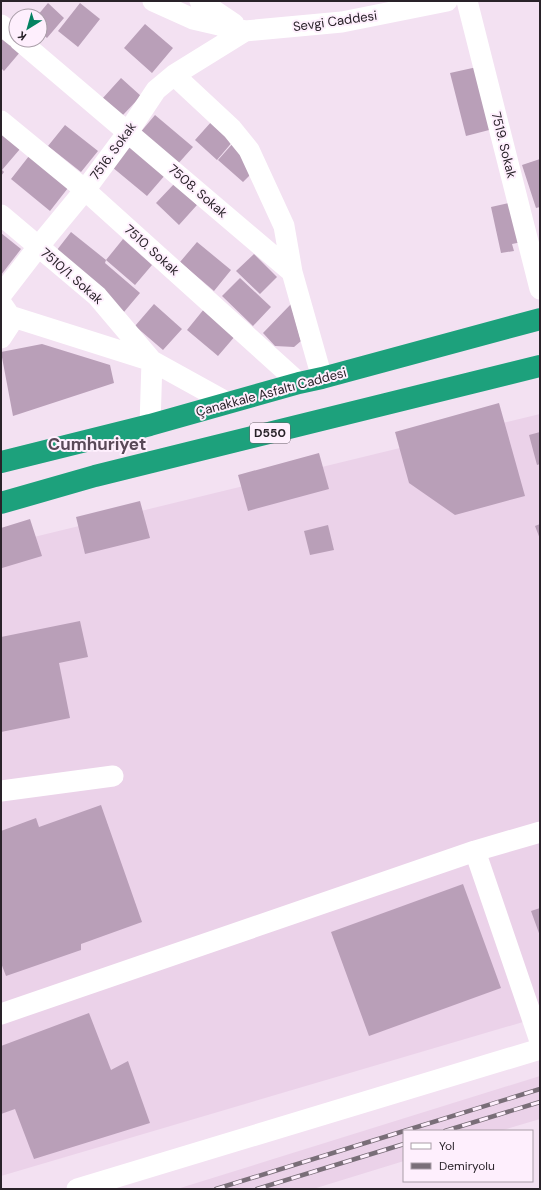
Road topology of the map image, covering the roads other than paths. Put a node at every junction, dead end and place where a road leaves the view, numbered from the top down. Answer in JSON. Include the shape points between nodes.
{"nodes":[{"id":1,"x":153,"y":1,"type":"edge"},
{"id":2,"x":200,"y":1,"type":"edge"},
{"id":3,"x":447,"y":1,"type":"edge"},
{"id":4,"x":467,"y":1,"type":"edge"},
{"id":5,"x":245,"y":32,"type":"junction"},
{"id":6,"x":28,"y":48,"type":"edge"},
{"id":7,"x":174,"y":75,"type":"junction"},
{"id":8,"x":1,"y":121,"type":"edge"},
{"id":9,"x":128,"y":132,"type":"junction"},
{"id":10,"x":85,"y":190,"type":"junction"},
{"id":11,"x":1,"y":215,"type":"edge"},
{"id":12,"x":38,"y":247,"type":"junction"},
{"id":13,"x":292,"y":272,"type":"junction"},
{"id":14,"x":540,"y":289,"type":"edge"},
{"id":15,"x":1,"y":295,"type":"edge"},
{"id":16,"x":8,"y":310,"type":"edge"},
{"id":17,"x":540,"y":319,"type":"edge"},
{"id":18,"x":1,"y":338,"type":"edge"},
{"id":19,"x":152,"y":361,"type":"junction"},
{"id":20,"x":540,"y":366,"type":"edge"},
{"id":21,"x":322,"y":378,"type":"junction"},
{"id":22,"x":299,"y":383,"type":"junction"},
{"id":23,"x":228,"y":403,"type":"junction"},
{"id":24,"x":150,"y":425,"type":"junction"},
{"id":25,"x":1,"y":462,"type":"edge"},
{"id":26,"x":1,"y":504,"type":"edge"},
{"id":27,"x":114,"y":776,"type":"dead end"},
{"id":28,"x":1,"y":790,"type":"edge"},
{"id":29,"x":540,"y":832,"type":"edge"},
{"id":30,"x":475,"y":851,"type":"junction"},
{"id":31,"x":1,"y":1014,"type":"edge"},
{"id":32,"x":540,"y":1041,"type":"edge"},
{"id":33,"x":540,"y":1049,"type":"edge"},
{"id":34,"x":77,"y":1189,"type":"edge"}],
"edges":[{"from":1,"to":5,"type":"street","name":"Sevgi Caddesi","via":[[193,19]]},
{"from":2,"to":5,"type":"street"},
{"from":3,"to":5,"type":"street","name":"Sevgi Caddesi","via":[[342,22]]},
{"from":4,"to":14,"type":"street","name":"7519. Sokak"},
{"from":5,"to":7,"type":"street","name":"7516. Sokak"},
{"from":6,"to":9,"type":"street","name":"7508. Sokak"},
{"from":7,"to":9,"type":"street","name":"7516. Sokak","via":[[156,90]]},
{"from":7,"to":13,"type":"street","via":[[232,129],[249,150],[284,226]]},
{"from":8,"to":10,"type":"street","name":"7510. Sokak"},
{"from":9,"to":10,"type":"street","name":"7516. Sokak"},
{"from":9,"to":13,"type":"street","name":"7508. Sokak"},
{"from":10,"to":12,"type":"street","name":"7516. Sokak"},
{"from":10,"to":22,"type":"street","name":"7510. Sokak"},
{"from":11,"to":12,"type":"street","name":"7510/1. Sokak"},
{"from":12,"to":15,"type":"street","name":"7516. Sokak"},
{"from":12,"to":19,"type":"street","name":"7510/1. Sokak","via":[[97,296]]},
{"from":13,"to":21,"type":"street"},
{"from":16,"to":18,"type":"street"},
{"from":16,"to":19,"type":"street"},
{"from":17,"to":21,"type":"highway","name":"Çanakkale Asfaltı Caddesi"},
{"from":19,"to":23,"type":"street"},
{"from":19,"to":24,"type":"street"},
{"from":20,"to":26,"type":"highway","number":"D550","via":[[95,476]]},
{"from":21,"to":22,"type":"highway","name":"Çanakkale Asfaltı Caddesi"},
{"from":22,"to":23,"type":"highway","name":"Çanakkale Asfaltı Caddesi"},
{"from":23,"to":24,"type":"highway","name":"Çanakkale Asfaltı Caddesi"},
{"from":24,"to":25,"type":"highway","name":"Çanakkale Asfaltı Caddesi"},
{"from":27,"to":28,"type":"street"},
{"from":29,"to":30,"type":"street"},
{"from":30,"to":31,"type":"street"},
{"from":30,"to":32,"type":"street"},
{"from":33,"to":34,"type":"street"}]}
